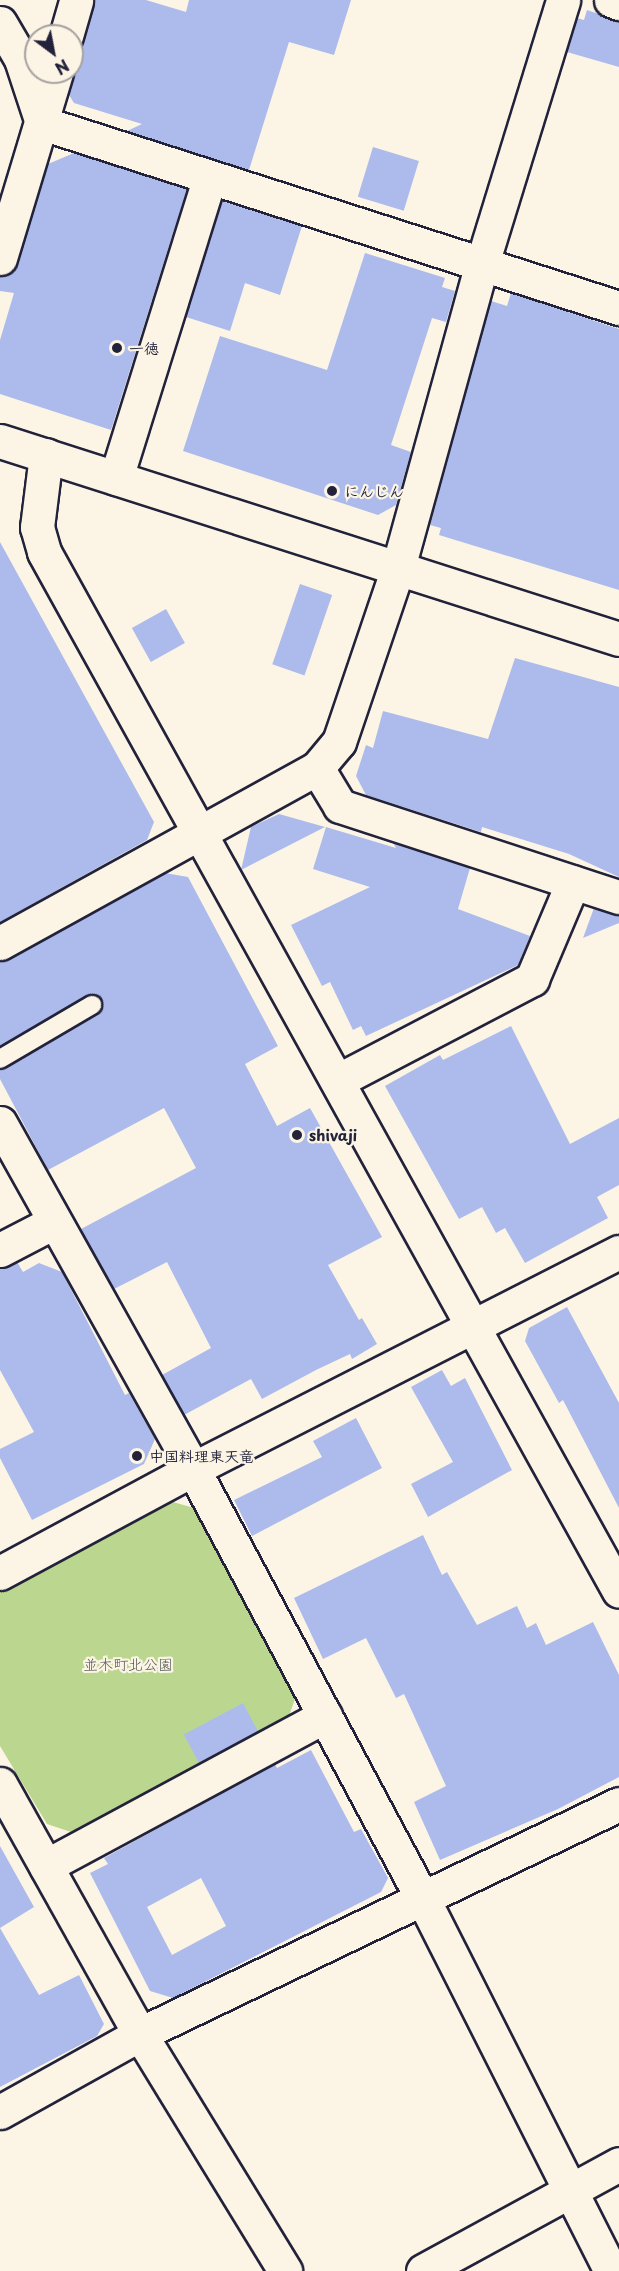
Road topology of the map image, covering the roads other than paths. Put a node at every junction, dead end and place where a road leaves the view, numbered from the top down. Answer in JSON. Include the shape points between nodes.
{"nodes":[{"id":1,"x":76,"y":0,"type":"edge"},
{"id":2,"x":563,"y":0,"type":"edge"},
{"id":3,"x":611,"y":0,"type":"edge"},
{"id":4,"x":619,"y":3,"type":"edge"},
{"id":5,"x":0,"y":23,"type":"edge"},
{"id":6,"x":69,"y":24,"type":"edge"},
{"id":7,"x":53,"y":84,"type":"edge"},
{"id":8,"x":42,"y":123,"type":"junction"},
{"id":9,"x":210,"y":177,"type":"junction"},
{"id":10,"x":0,"y":258,"type":"edge"},
{"id":11,"x":482,"y":264,"type":"junction"},
{"id":12,"x":619,"y":308,"type":"edge"},
{"id":13,"x":0,"y":441,"type":"edge"},
{"id":14,"x":46,"y":455,"type":"junction"},
{"id":15,"x":116,"y":478,"type":"junction"},
{"id":16,"x":398,"y":568,"type":"junction"},
{"id":17,"x":619,"y":639,"type":"edge"},
{"id":18,"x":317,"y":768,"type":"junction"},
{"id":19,"x":199,"y":832,"type":"junction"},
{"id":20,"x":573,"y":882,"type":"junction"},
{"id":21,"x":619,"y":897,"type":"edge"},
{"id":22,"x":0,"y":943,"type":"edge"},
{"id":23,"x":92,"y":1005,"type":"dead end"},
{"id":24,"x":0,"y":1059,"type":"edge"},
{"id":25,"x":339,"y":1080,"type":"junction"},
{"id":26,"x":0,"y":1123,"type":"edge"},
{"id":27,"x":54,"y":1222,"type":"junction"},
{"id":28,"x":0,"y":1250,"type":"edge"},
{"id":29,"x":619,"y":1252,"type":"edge"},
{"id":30,"x":473,"y":1326,"type":"junction"},
{"id":31,"x":193,"y":1468,"type":"junction"},
{"id":32,"x":0,"y":1573,"type":"edge"},
{"id":33,"x":619,"y":1591,"type":"edge"},
{"id":34,"x":325,"y":1716,"type":"junction"},
{"id":35,"x":0,"y":1784,"type":"edge"},
{"id":36,"x":619,"y":1804,"type":"edge"},
{"id":37,"x":45,"y":1866,"type":"junction"},
{"id":38,"x":423,"y":1899,"type":"junction"},
{"id":39,"x":140,"y":2034,"type":"junction"},
{"id":40,"x":0,"y":2112,"type":"edge"},
{"id":41,"x":619,"y":2164,"type":"edge"},
{"id":42,"x":568,"y":2190,"type":"junction"},
{"id":43,"x":285,"y":2271,"type":"edge"},
{"id":44,"x":423,"y":2271,"type":"edge"},
{"id":45,"x":611,"y":2271,"type":"edge"}],
"edges":[{"from":1,"to":6,"type":"street"},
{"from":2,"to":11,"type":"street"},
{"from":3,"to":4,"type":"street"},
{"from":5,"to":8,"type":"street","via":[[21,59]]},
{"from":7,"to":8,"type":"street"},
{"from":8,"to":9,"type":"street"},
{"from":8,"to":10,"type":"street"},
{"from":9,"to":11,"type":"street"},
{"from":9,"to":15,"type":"street"},
{"from":11,"to":12,"type":"street"},
{"from":11,"to":16,"type":"street"},
{"from":13,"to":14,"type":"street"},
{"from":14,"to":15,"type":"street"},
{"from":14,"to":19,"type":"street","via":[[38,527],[44,552]]},
{"from":15,"to":16,"type":"street"},
{"from":16,"to":17,"type":"street"},
{"from":16,"to":18,"type":"street","via":[[339,742]]},
{"from":18,"to":19,"type":"street"},
{"from":18,"to":20,"type":"street","via":[[340,806]]},
{"from":19,"to":22,"type":"street"},
{"from":19,"to":25,"type":"street"},
{"from":20,"to":21,"type":"street"},
{"from":20,"to":25,"type":"street","via":[[532,979]]},
{"from":23,"to":24,"type":"lane"},
{"from":25,"to":30,"type":"street"},
{"from":26,"to":27,"type":"street"},
{"from":27,"to":28,"type":"street"},
{"from":27,"to":31,"type":"street"},
{"from":29,"to":30,"type":"street"},
{"from":30,"to":31,"type":"street"},
{"from":30,"to":33,"type":"street"},
{"from":31,"to":32,"type":"street"},
{"from":31,"to":34,"type":"street"},
{"from":34,"to":37,"type":"street"},
{"from":34,"to":38,"type":"street"},
{"from":35,"to":37,"type":"street"},
{"from":36,"to":38,"type":"street"},
{"from":37,"to":39,"type":"street"},
{"from":38,"to":39,"type":"street"},
{"from":38,"to":42,"type":"street"},
{"from":39,"to":40,"type":"street"},
{"from":39,"to":43,"type":"street"},
{"from":41,"to":42,"type":"street"},
{"from":42,"to":44,"type":"street"},
{"from":42,"to":45,"type":"street"}]}
